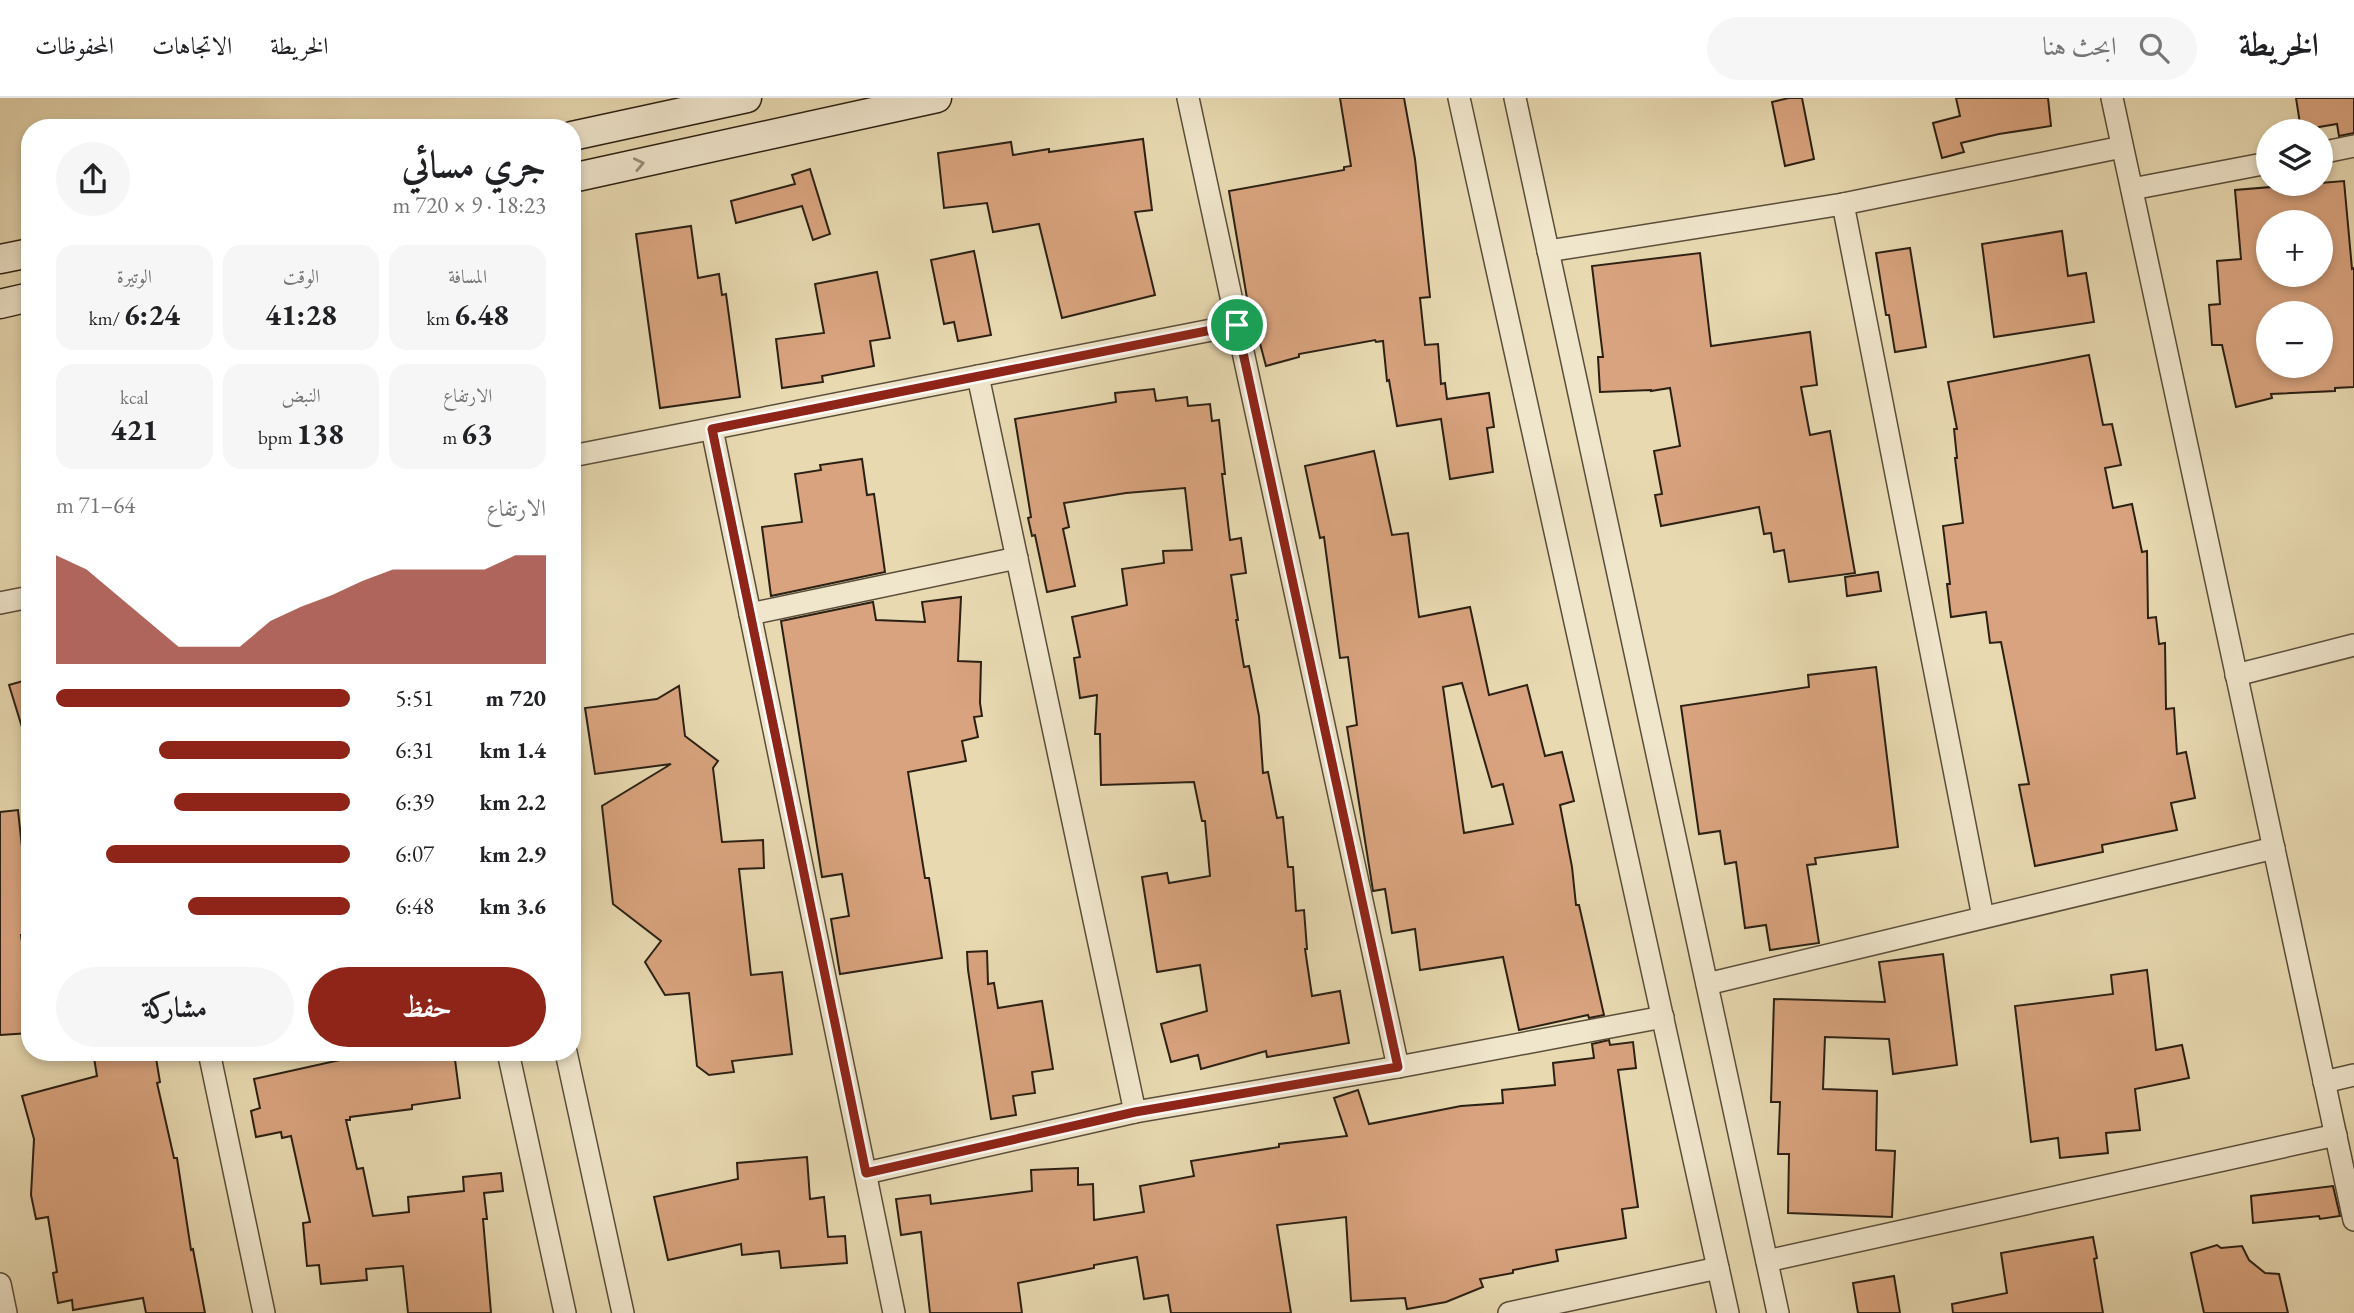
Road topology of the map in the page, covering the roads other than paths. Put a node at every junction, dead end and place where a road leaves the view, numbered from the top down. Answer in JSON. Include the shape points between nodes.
{"nodes":[{"id":1,"x":747,"y":98,"type":"edge"},
{"id":2,"x":937,"y":98,"type":"edge"},
{"id":3,"x":1188,"y":98,"type":"edge"},
{"id":4,"x":1459,"y":98,"type":"edge"},
{"id":5,"x":1515,"y":98,"type":"edge"},
{"id":6,"x":2112,"y":98,"type":"edge"},
{"id":7,"x":581,"y":134,"type":"edge"},
{"id":8,"x":2354,"y":146,"type":"edge"},
{"id":9,"x":2122,"y":147,"type":"junction"},
{"id":10,"x":2333,"y":150,"type":"edge"},
{"id":11,"x":2256,"y":165,"type":"edge"},
{"id":12,"x":581,"y":176,"type":"edge"},
{"id":13,"x":2132,"y":189,"type":"junction"},
{"id":14,"x":1843,"y":204,"type":"junction"},
{"id":15,"x":1548,"y":251,"type":"junction"},
{"id":16,"x":21,"y":255,"type":"edge"},
{"id":17,"x":0,"y":259,"type":"edge"},
{"id":18,"x":21,"y":299,"type":"edge"},
{"id":19,"x":0,"y":304,"type":"edge"},
{"id":20,"x":1237,"y":325,"type":"junction"},
{"id":21,"x":978,"y":376,"type":"junction"},
{"id":22,"x":712,"y":429,"type":"junction"},
{"id":23,"x":581,"y":454,"type":"edge"},
{"id":24,"x":1017,"y":558,"type":"junction"},
{"id":25,"x":21,"y":599,"type":"edge"},
{"id":26,"x":0,"y":603,"type":"edge"},
{"id":27,"x":750,"y":614,"type":"junction"},
{"id":28,"x":2354,"y":645,"type":"edge"},
{"id":29,"x":2236,"y":675,"type":"junction"},
{"id":30,"x":2274,"y":848,"type":"junction"},
{"id":31,"x":1983,"y":918,"type":"junction"},
{"id":32,"x":1707,"y":984,"type":"junction"},
{"id":33,"x":1663,"y":1017,"type":"junction"},
{"id":34,"x":211,"y":1061,"type":"edge"},
{"id":35,"x":510,"y":1061,"type":"edge"},
{"id":36,"x":568,"y":1061,"type":"edge"},
{"id":37,"x":1398,"y":1067,"type":"junction"},
{"id":38,"x":2354,"y":1075,"type":"edge"},
{"id":39,"x":2324,"y":1082,"type":"junction"},
{"id":40,"x":1135,"y":1112,"type":"junction"},
{"id":41,"x":2336,"y":1135,"type":"junction"},
{"id":42,"x":866,"y":1173,"type":"junction"},
{"id":43,"x":2354,"y":1220,"type":"edge"},
{"id":44,"x":1767,"y":1261,"type":"junction"},
{"id":45,"x":1718,"y":1268,"type":"junction"},
{"id":46,"x":0,"y":1284,"type":"edge"},
{"id":47,"x":6,"y":1313,"type":"edge"},
{"id":48,"x":264,"y":1313,"type":"edge"},
{"id":49,"x":565,"y":1313,"type":"edge"},
{"id":50,"x":623,"y":1313,"type":"edge"},
{"id":51,"x":894,"y":1313,"type":"edge"},
{"id":52,"x":1509,"y":1313,"type":"edge"},
{"id":53,"x":1728,"y":1313,"type":"edge"},
{"id":54,"x":1779,"y":1313,"type":"edge"}],
"edges":[{"from":1,"to":7,"type":"street"},
{"from":12,"to":2,"type":"street","one_way":true},
{"from":3,"to":20,"type":"street"},
{"from":4,"to":33,"type":"street"},
{"from":5,"to":15,"type":"street"},
{"from":6,"to":9,"type":"street"},
{"from":8,"to":10,"type":"street"},
{"from":9,"to":13,"type":"street"},
{"from":9,"to":14,"type":"street"},
{"from":11,"to":13,"type":"street"},
{"from":13,"to":29,"type":"street"},
{"from":14,"to":15,"type":"street"},
{"from":14,"to":31,"type":"street"},
{"from":15,"to":32,"type":"street"},
{"from":16,"to":17,"type":"street"},
{"from":18,"to":19,"type":"street"},
{"from":20,"to":21,"type":"street"},
{"from":20,"to":37,"type":"street"},
{"from":21,"to":22,"type":"street"},
{"from":21,"to":24,"type":"street"},
{"from":22,"to":23,"type":"street"},
{"from":22,"to":27,"type":"street"},
{"from":24,"to":27,"type":"street"},
{"from":24,"to":40,"type":"street"},
{"from":25,"to":26,"type":"street"},
{"from":27,"to":42,"type":"street"},
{"from":28,"to":29,"type":"street"},
{"from":29,"to":30,"type":"street"},
{"from":30,"to":31,"type":"street"},
{"from":30,"to":39,"type":"street"},
{"from":31,"to":32,"type":"street"},
{"from":32,"to":44,"type":"street"},
{"from":33,"to":37,"type":"street"},
{"from":33,"to":45,"type":"street"},
{"from":34,"to":48,"type":"street"},
{"from":35,"to":49,"type":"street"},
{"from":36,"to":50,"type":"street"},
{"from":37,"to":40,"type":"street"},
{"from":38,"to":39,"type":"street"},
{"from":39,"to":41,"type":"street"},
{"from":40,"to":42,"type":"street"},
{"from":41,"to":43,"type":"street"},
{"from":41,"to":44,"type":"street"},
{"from":42,"to":51,"type":"street"},
{"from":44,"to":54,"type":"street"},
{"from":45,"to":52,"type":"street"},
{"from":45,"to":53,"type":"street"},
{"from":46,"to":47,"type":"street"}]}
